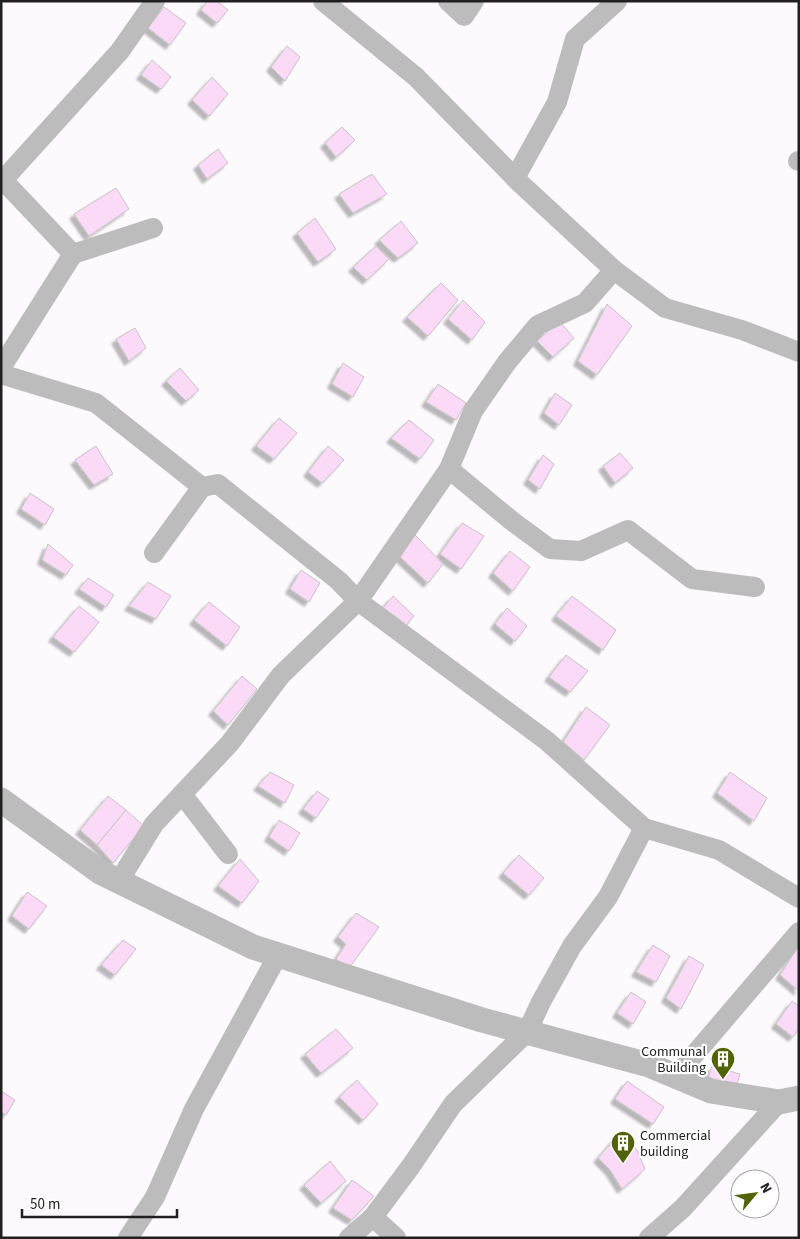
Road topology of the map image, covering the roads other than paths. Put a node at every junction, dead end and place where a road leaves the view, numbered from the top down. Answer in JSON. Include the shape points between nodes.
{"nodes":[{"id":1,"x":155,"y":1,"type":"edge"},
{"id":2,"x":323,"y":1,"type":"edge"},
{"id":3,"x":448,"y":1,"type":"edge"},
{"id":4,"x":474,"y":1,"type":"edge"},
{"id":5,"x":617,"y":1,"type":"edge"},
{"id":6,"x":515,"y":178,"type":"junction"},
{"id":7,"x":2,"y":179,"type":"edge"},
{"id":8,"x":153,"y":228,"type":"dead end"},
{"id":9,"x":73,"y":254,"type":"junction"},
{"id":10,"x":614,"y":270,"type":"junction"},
{"id":11,"x":799,"y":352,"type":"edge"},
{"id":12,"x":1,"y":368,"type":"edge"},
{"id":13,"x":1,"y":374,"type":"edge"},
{"id":14,"x":449,"y":469,"type":"junction"},
{"id":15,"x":202,"y":487,"type":"junction"},
{"id":16,"x":154,"y":553,"type":"dead end"},
{"id":17,"x":755,"y":587,"type":"dead end"},
{"id":18,"x":358,"y":602,"type":"junction"},
{"id":19,"x":182,"y":794,"type":"junction"},
{"id":20,"x":1,"y":800,"type":"edge"},
{"id":21,"x":644,"y":828,"type":"junction"},
{"id":22,"x":228,"y":854,"type":"dead end"},
{"id":23,"x":119,"y":881,"type":"junction"},
{"id":24,"x":799,"y":898,"type":"edge"},
{"id":25,"x":799,"y":932,"type":"edge"},
{"id":26,"x":278,"y":955,"type":"junction"},
{"id":27,"x":527,"y":1032,"type":"junction"},
{"id":28,"x":676,"y":1076,"type":"junction"},
{"id":29,"x":789,"y":1100,"type":"edge"},
{"id":30,"x":373,"y":1217,"type":"junction"},
{"id":31,"x":128,"y":1238,"type":"edge"},
{"id":32,"x":349,"y":1238,"type":"edge"},
{"id":33,"x":396,"y":1238,"type":"edge"},
{"id":34,"x":649,"y":1238,"type":"edge"}],
"edges":[{"from":1,"to":7,"type":"street","via":[[120,51]]},
{"from":2,"to":6,"type":"street","via":[[416,77]]},
{"from":3,"to":4,"type":"street","via":[[464,16]]},
{"from":5,"to":6,"type":"street","via":[[575,39],[557,102]]},
{"from":6,"to":10,"type":"street"},
{"from":7,"to":9,"type":"street"},
{"from":8,"to":9,"type":"street"},
{"from":9,"to":12,"type":"street"},
{"from":10,"to":11,"type":"street","via":[[666,308],[742,330]]},
{"from":10,"to":14,"type":"street","via":[[585,303],[538,325],[507,362],[473,411]]},
{"from":13,"to":15,"type":"street","via":[[96,403]]},
{"from":14,"to":17,"type":"street","via":[[550,549],[581,552],[628,530],[692,579]]},
{"from":14,"to":18,"type":"street"},
{"from":15,"to":16,"type":"street"},
{"from":15,"to":18,"type":"street","via":[[218,484],[339,580]]},
{"from":18,"to":19,"type":"street","via":[[281,675],[230,743]]},
{"from":18,"to":21,"type":"street","via":[[547,741]]},
{"from":19,"to":22,"type":"street"},
{"from":19,"to":23,"type":"street","via":[[154,824]]},
{"from":20,"to":23,"type":"street","via":[[100,872]]},
{"from":21,"to":24,"type":"street","via":[[719,850]]},
{"from":21,"to":27,"type":"street","via":[[608,897],[572,946]]},
{"from":23,"to":26,"type":"street","via":[[253,947]]},
{"from":25,"to":28,"type":"street"},
{"from":26,"to":27,"type":"street"},
{"from":26,"to":31,"type":"street","via":[[194,1109],[155,1197]]},
{"from":27,"to":28,"type":"street","via":[[649,1065]]},
{"from":27,"to":30,"type":"street","via":[[452,1104]]},
{"from":28,"to":29,"type":"street","via":[[711,1091]]},
{"from":29,"to":34,"type":"street","via":[[683,1208]]},
{"from":30,"to":32,"type":"street"},
{"from":30,"to":33,"type":"street"}]}
